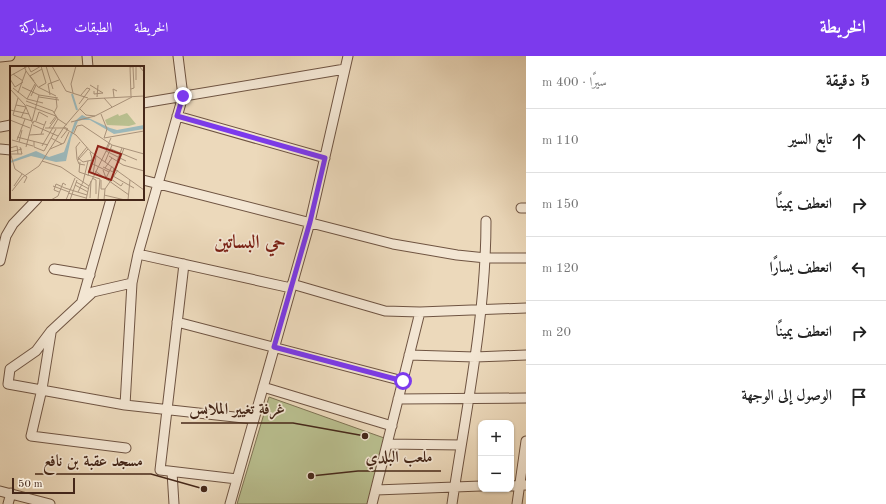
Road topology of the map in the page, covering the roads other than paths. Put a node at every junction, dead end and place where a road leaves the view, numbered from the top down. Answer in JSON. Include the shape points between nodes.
{"nodes":[{"id":1,"x":10,"y":56,"type":"edge"},
{"id":2,"x":87,"y":56,"type":"edge"},
{"id":3,"x":178,"y":56,"type":"edge"},
{"id":4,"x":348,"y":56,"type":"edge"},
{"id":5,"x":0,"y":58,"type":"edge"},
{"id":6,"x":88,"y":66,"type":"edge"},
{"id":7,"x":345,"y":69,"type":"junction"},
{"id":8,"x":183,"y":96,"type":"junction"},
{"id":9,"x":144,"y":103,"type":"edge"},
{"id":10,"x":177,"y":116,"type":"junction"},
{"id":11,"x":10,"y":125,"type":"edge"},
{"id":12,"x":0,"y":127,"type":"edge"},
{"id":13,"x":0,"y":149,"type":"edge"},
{"id":14,"x":10,"y":150,"type":"edge"},
{"id":15,"x":325,"y":158,"type":"junction"},
{"id":16,"x":144,"y":180,"type":"edge"},
{"id":17,"x":158,"y":184,"type":"junction"},
{"id":18,"x":36,"y":200,"type":"edge"},
{"id":19,"x":112,"y":200,"type":"edge"},
{"id":20,"x":486,"y":221,"type":"dead end"},
{"id":21,"x":310,"y":222,"type":"junction"},
{"id":22,"x":138,"y":254,"type":"junction"},
{"id":23,"x":486,"y":258,"type":"junction"},
{"id":24,"x":526,"y":258,"type":"edge"},
{"id":25,"x":0,"y":261,"type":"edge"},
{"id":26,"x":184,"y":264,"type":"junction"},
{"id":27,"x":54,"y":269,"type":"dead end"},
{"id":28,"x":90,"y":275,"type":"junction"},
{"id":29,"x":132,"y":283,"type":"junction"},
{"id":30,"x":292,"y":286,"type":"junction"},
{"id":31,"x":82,"y":303,"type":"junction"},
{"id":32,"x":526,"y":308,"type":"edge"},
{"id":33,"x":482,"y":309,"type":"junction"},
{"id":34,"x":420,"y":312,"type":"junction"},
{"id":35,"x":177,"y":322,"type":"junction"},
{"id":36,"x":51,"y":331,"type":"junction"},
{"id":37,"x":274,"y":347,"type":"junction"},
{"id":38,"x":410,"y":355,"type":"junction"},
{"id":39,"x":526,"y":355,"type":"edge"},
{"id":40,"x":474,"y":357,"type":"junction"},
{"id":41,"x":403,"y":381,"type":"junction"},
{"id":42,"x":4,"y":384,"type":"edge"},
{"id":43,"x":263,"y":387,"type":"junction"},
{"id":44,"x":42,"y":389,"type":"junction"},
{"id":45,"x":526,"y":398,"type":"edge"},
{"id":46,"x":398,"y":399,"type":"junction"},
{"id":47,"x":468,"y":400,"type":"junction"},
{"id":48,"x":125,"y":405,"type":"junction"},
{"id":49,"x":167,"y":410,"type":"junction"},
{"id":50,"x":254,"y":420,"type":"junction"},
{"id":51,"x":392,"y":426,"type":"junction"},
{"id":52,"x":526,"y":441,"type":"edge"},
{"id":53,"x":387,"y":444,"type":"junction"},
{"id":54,"x":461,"y":445,"type":"junction"},
{"id":55,"x":126,"y":448,"type":"dead end"},
{"id":56,"x":172,"y":472,"type":"junction"},
{"id":57,"x":237,"y":478,"type":"junction"},
{"id":58,"x":478,"y":486,"type":"edge"},
{"id":59,"x":519,"y":486,"type":"edge"},
{"id":60,"x":454,"y":487,"type":"junction"},
{"id":61,"x":376,"y":490,"type":"junction"},
{"id":62,"x":0,"y":491,"type":"edge"},
{"id":63,"x":11,"y":493,"type":"junction"},
{"id":64,"x":8,"y":504,"type":"edge"},
{"id":65,"x":50,"y":504,"type":"edge"},
{"id":66,"x":174,"y":504,"type":"edge"},
{"id":67,"x":230,"y":504,"type":"edge"},
{"id":68,"x":372,"y":504,"type":"edge"},
{"id":69,"x":452,"y":504,"type":"edge"},
{"id":70,"x":517,"y":504,"type":"edge"}],
"edges":[{"from":1,"to":5,"type":"street"},
{"from":2,"to":6,"type":"street"},
{"from":3,"to":8,"type":"street"},
{"from":4,"to":7,"type":"street"},
{"from":7,"to":8,"type":"street"},
{"from":7,"to":15,"type":"street"},
{"from":8,"to":9,"type":"street"},
{"from":8,"to":10,"type":"street"},
{"from":10,"to":15,"type":"street"},
{"from":10,"to":17,"type":"street"},
{"from":11,"to":12,"type":"street"},
{"from":13,"to":14,"type":"street"},
{"from":15,"to":21,"type":"street"},
{"from":16,"to":17,"type":"street"},
{"from":17,"to":21,"type":"street"},
{"from":17,"to":22,"type":"street"},
{"from":18,"to":25,"type":"street","via":[[13,224],[6,236]]},
{"from":19,"to":28,"type":"street"},
{"from":20,"to":23,"type":"street"},
{"from":21,"to":23,"type":"street","via":[[393,244]]},
{"from":21,"to":30,"type":"street"},
{"from":22,"to":26,"type":"street"},
{"from":22,"to":29,"type":"street"},
{"from":23,"to":24,"type":"street"},
{"from":23,"to":33,"type":"street"},
{"from":26,"to":30,"type":"street"},
{"from":26,"to":35,"type":"street"},
{"from":27,"to":28,"type":"street"},
{"from":28,"to":31,"type":"street"},
{"from":29,"to":31,"type":"street","via":[[94,292]]},
{"from":29,"to":48,"type":"street"},
{"from":30,"to":34,"type":"street","via":[[385,311]]},
{"from":30,"to":37,"type":"street"},
{"from":31,"to":36,"type":"street"},
{"from":32,"to":33,"type":"street"},
{"from":33,"to":34,"type":"street"},
{"from":33,"to":40,"type":"street"},
{"from":34,"to":38,"type":"street"},
{"from":35,"to":37,"type":"street"},
{"from":35,"to":49,"type":"street"},
{"from":36,"to":42,"type":"street","via":[[36,351],[10,369]]},
{"from":36,"to":44,"type":"street"},
{"from":37,"to":41,"type":"street"},
{"from":37,"to":43,"type":"street"},
{"from":38,"to":40,"type":"street"},
{"from":38,"to":41,"type":"street"},
{"from":39,"to":40,"type":"street"},
{"from":40,"to":47,"type":"street"},
{"from":41,"to":46,"type":"street"},
{"from":42,"to":44,"type":"street"},
{"from":43,"to":50,"type":"street"},
{"from":43,"to":51,"type":"street"},
{"from":44,"to":48,"type":"street"},
{"from":44,"to":55,"type":"street","via":[[31,436]]},
{"from":45,"to":47,"type":"street"},
{"from":46,"to":47,"type":"street"},
{"from":46,"to":51,"type":"street"},
{"from":47,"to":54,"type":"street"},
{"from":48,"to":49,"type":"street"},
{"from":49,"to":50,"type":"street"},
{"from":49,"to":56,"type":"street","via":[[160,470]]},
{"from":50,"to":57,"type":"street"},
{"from":51,"to":53,"type":"street"},
{"from":52,"to":59,"type":"street"},
{"from":53,"to":54,"type":"street"},
{"from":53,"to":61,"type":"street"},
{"from":54,"to":60,"type":"street"},
{"from":56,"to":57,"type":"street"},
{"from":56,"to":66,"type":"street"},
{"from":57,"to":67,"type":"street"},
{"from":58,"to":60,"type":"street"},
{"from":59,"to":70,"type":"street"},
{"from":60,"to":61,"type":"street"},
{"from":60,"to":69,"type":"street"},
{"from":61,"to":68,"type":"street"},
{"from":62,"to":63,"type":"street"},
{"from":63,"to":64,"type":"street"},
{"from":63,"to":65,"type":"street"}]}
